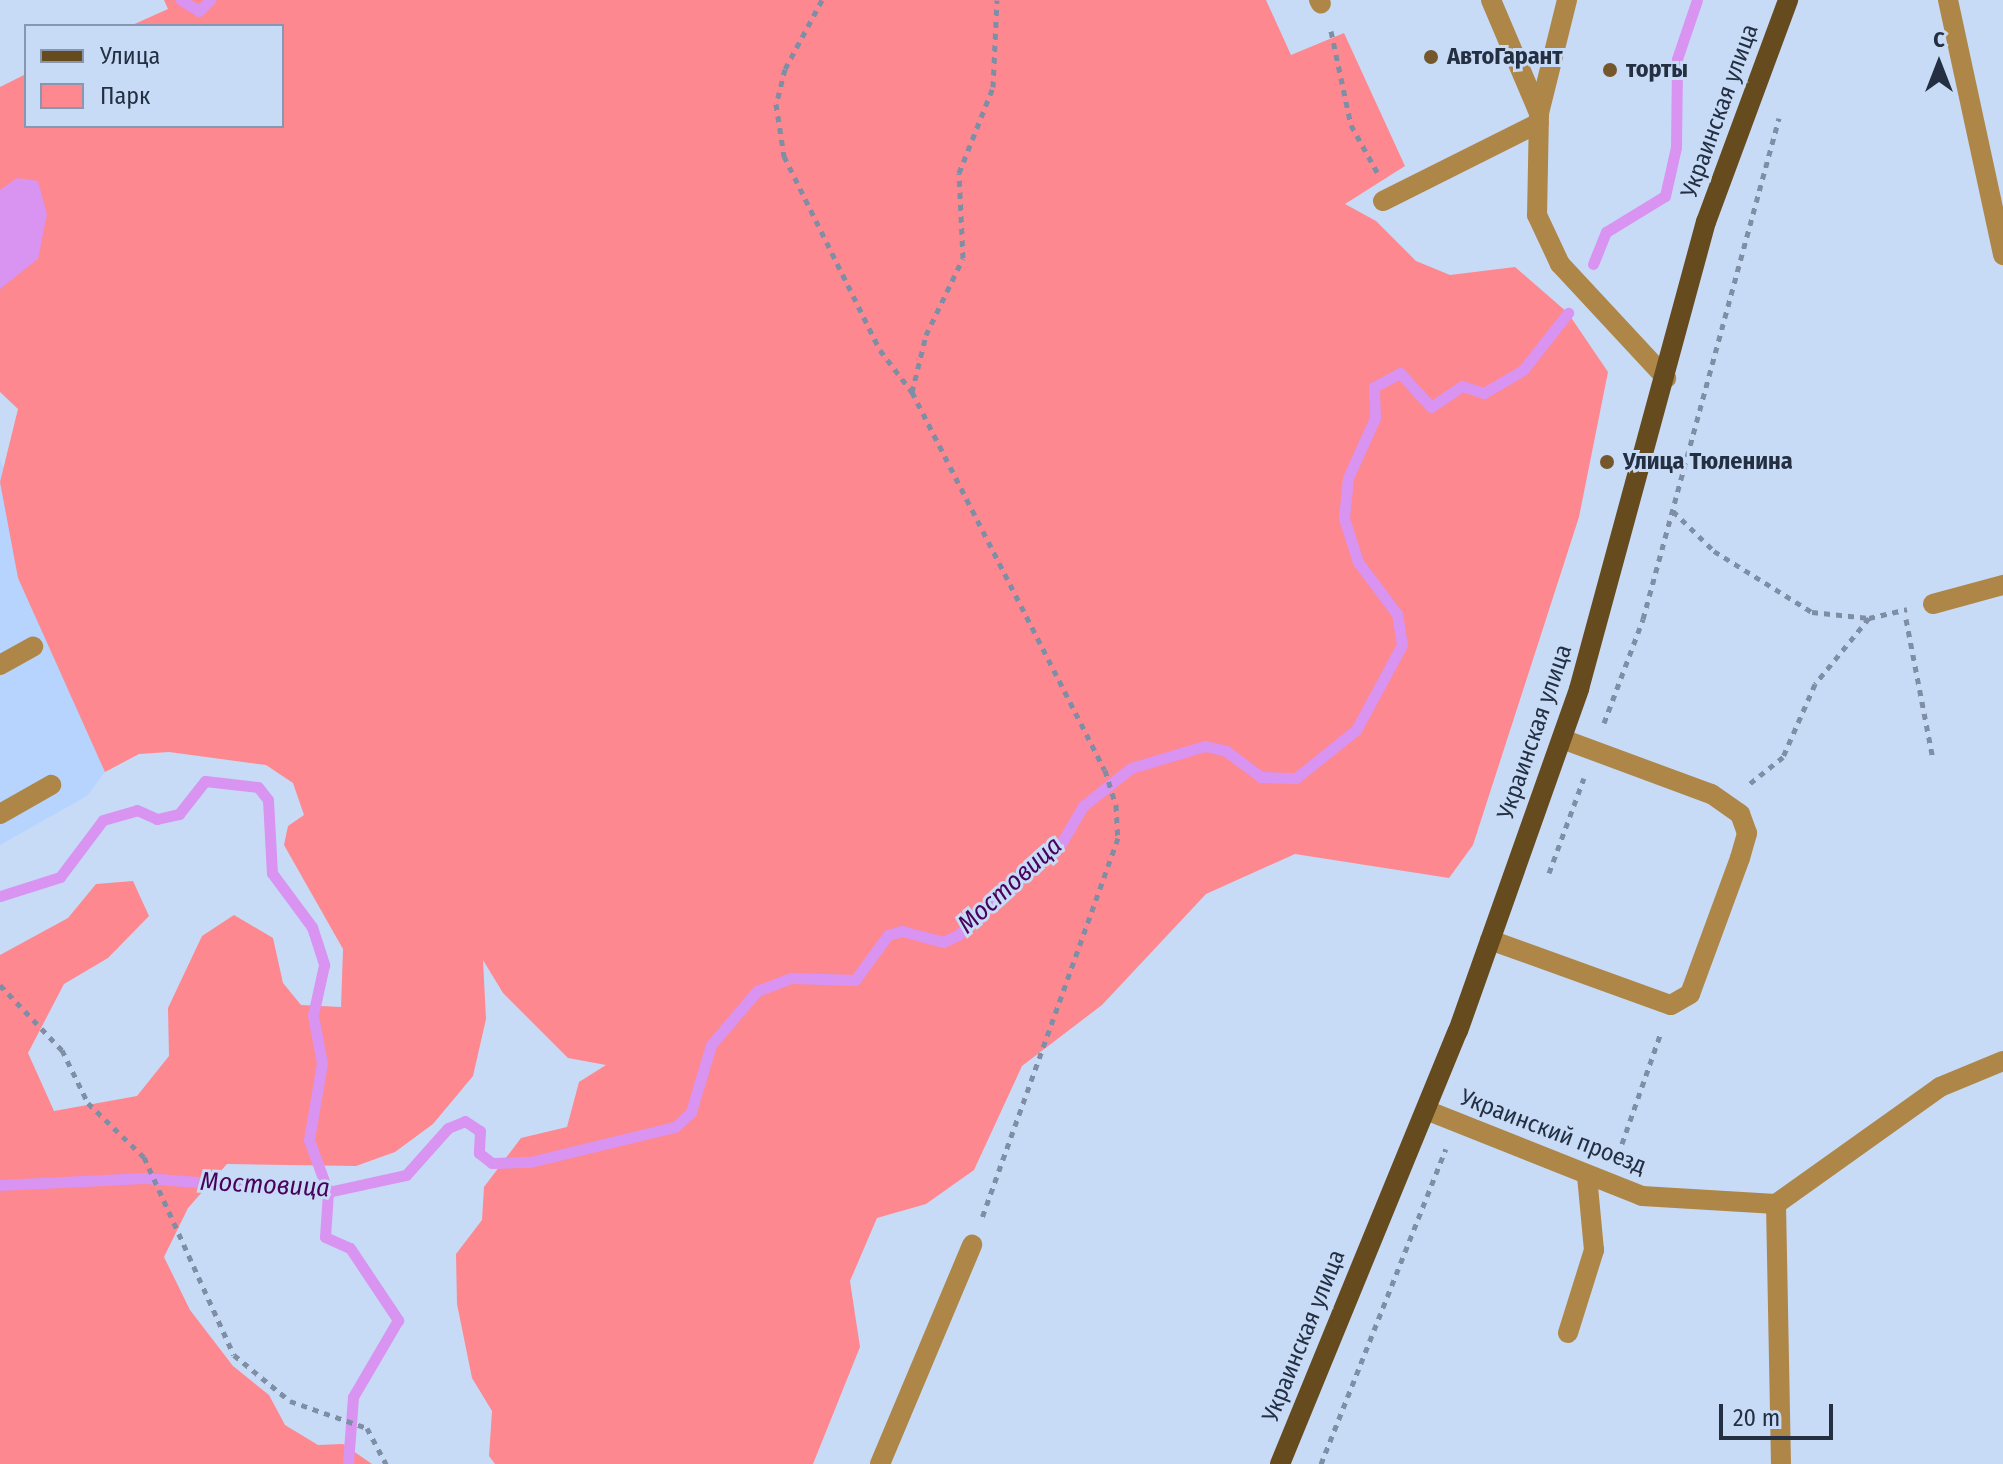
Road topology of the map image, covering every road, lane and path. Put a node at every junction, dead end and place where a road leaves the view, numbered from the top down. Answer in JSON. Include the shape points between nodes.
{"nodes":[{"id":1,"x":822,"y":0,"type":"edge"},
{"id":2,"x":997,"y":0,"type":"edge"},
{"id":3,"x":1491,"y":0,"type":"edge"},
{"id":4,"x":1567,"y":0,"type":"edge"},
{"id":5,"x":1788,"y":0,"type":"edge"},
{"id":6,"x":1948,"y":0,"type":"edge"},
{"id":7,"x":1320,"y":2,"type":"edge"},
{"id":8,"x":1539,"y":118,"type":"junction"},
{"id":9,"x":1388,"y":199,"type":"joint"},
{"id":10,"x":2003,"y":255,"type":"edge"},
{"id":11,"x":1666,"y":378,"type":"junction"},
{"id":12,"x":912,"y":392,"type":"junction"},
{"id":13,"x":1672,"y":511,"type":"dead end"},
{"id":14,"x":2003,"y":585,"type":"edge"},
{"id":15,"x":1933,"y":604,"type":"joint"},
{"id":16,"x":1904,"y":610,"type":"junction"},
{"id":17,"x":1869,"y":618,"type":"junction"},
{"id":18,"x":33,"y":647,"type":"dead end"},
{"id":19,"x":0,"y":665,"type":"edge"},
{"id":20,"x":1562,"y":739,"type":"junction"},
{"id":21,"x":1933,"y":759,"type":"dead end"},
{"id":22,"x":51,"y":785,"type":"dead end"},
{"id":23,"x":1718,"y":798,"type":"junction"},
{"id":24,"x":0,"y":814,"type":"edge"},
{"id":25,"x":1490,"y":940,"type":"junction"},
{"id":26,"x":0,"y":985,"type":"edge"},
{"id":27,"x":1671,"y":1005,"type":"junction"},
{"id":28,"x":2003,"y":1061,"type":"edge"},
{"id":29,"x":1426,"y":1110,"type":"junction"},
{"id":30,"x":1587,"y":1176,"type":"junction"},
{"id":31,"x":1608,"y":1185,"type":"junction"},
{"id":32,"x":1776,"y":1204,"type":"junction"},
{"id":33,"x":972,"y":1245,"type":"joint"},
{"id":34,"x":1568,"y":1333,"type":"dead end"},
{"id":35,"x":386,"y":1464,"type":"edge"},
{"id":36,"x":880,"y":1464,"type":"edge"},
{"id":37,"x":1280,"y":1464,"type":"edge"},
{"id":38,"x":1781,"y":1464,"type":"edge"}],
"edges":[{"from":1,"to":12,"type":"path","via":[[785,69],[779,136],[855,304]]},
{"from":2,"to":12,"type":"path","via":[[993,87],[959,173],[963,258],[926,335]]},
{"from":3,"to":8,"type":"street"},
{"from":4,"to":8,"type":"street"},
{"from":5,"to":11,"type":"main road","name":"Украинская улица","via":[[1706,222]]},
{"from":6,"to":10,"type":"street"},
{"from":7,"to":9,"type":"path","via":[[1351,125]]},
{"from":8,"to":9,"type":"street"},
{"from":8,"to":11,"type":"street","via":[[1537,215],[1560,264],[1604,318]]},
{"from":11,"to":20,"type":"main road","name":"Украинская улица"},
{"from":12,"to":33,"type":"path","via":[[1105,770],[1116,805],[1118,838]]},
{"from":13,"to":17,"type":"path","via":[[1714,551],[1812,612]]},
{"from":14,"to":15,"type":"street"},
{"from":15,"to":16,"type":"path"},
{"from":16,"to":17,"type":"path"},
{"from":16,"to":21,"type":"path"},
{"from":17,"to":23,"type":"path","via":[[1815,684],[1783,757],[1759,780]]},
{"from":18,"to":19,"type":"street"},
{"from":20,"to":23,"type":"street"},
{"from":20,"to":25,"type":"main road","name":"Украинская улица"},
{"from":22,"to":24,"type":"street"},
{"from":23,"to":27,"type":"street","via":[[1740,814],[1747,833],[1690,994]]},
{"from":25,"to":27,"type":"street"},
{"from":25,"to":29,"type":"main road","name":"Украинская улица"},
{"from":26,"to":35,"type":"path","via":[[62,1050],[88,1103],[144,1157],[234,1355],[290,1401],[367,1428]]},
{"from":27,"to":31,"type":"path"},
{"from":28,"to":32,"type":"street","via":[[1940,1087]]},
{"from":29,"to":30,"type":"street","name":"Украинский проезд"},
{"from":29,"to":37,"type":"main road","name":"Украинская улица"},
{"from":30,"to":31,"type":"street","name":"Украинский проезд"},
{"from":30,"to":34,"type":"street","via":[[1594,1250]]},
{"from":31,"to":32,"type":"street","name":"Украинский проезд","via":[[1672,1200]]},
{"from":32,"to":38,"type":"street"},
{"from":33,"to":36,"type":"street"}]}
